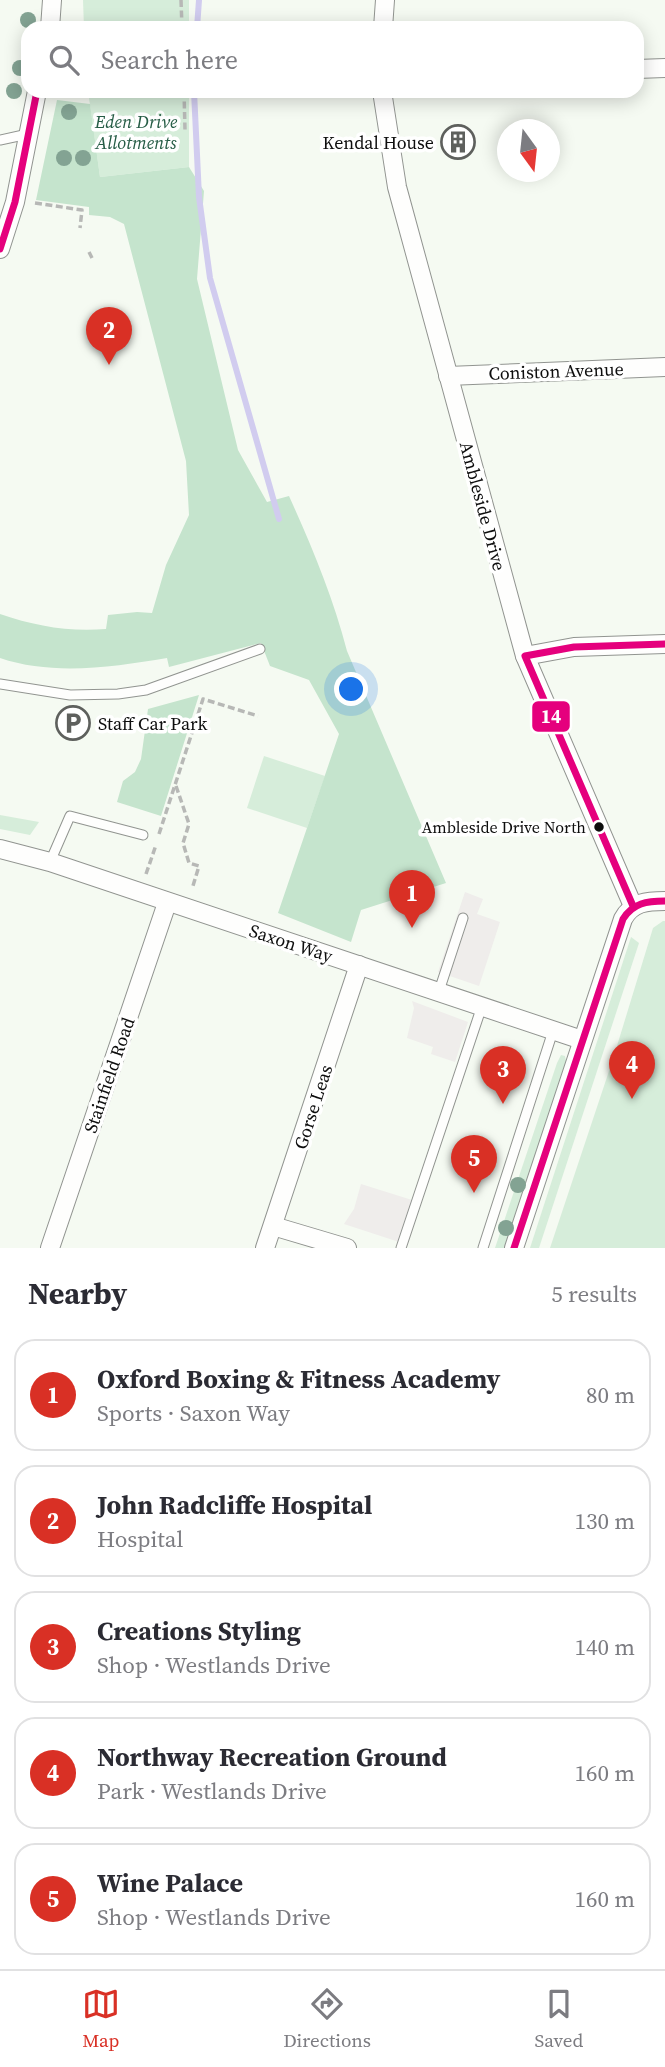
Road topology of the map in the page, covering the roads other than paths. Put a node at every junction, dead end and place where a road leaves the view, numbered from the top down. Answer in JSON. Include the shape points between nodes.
{"nodes":[{"id":1,"x":52,"y":0,"type":"edge"},
{"id":2,"x":385,"y":0,"type":"edge"},
{"id":3,"x":50,"y":21,"type":"edge"},
{"id":4,"x":384,"y":21,"type":"edge"},
{"id":5,"x":665,"y":68,"type":"edge"},
{"id":6,"x":644,"y":69,"type":"edge"},
{"id":7,"x":36,"y":98,"type":"edge"},
{"id":8,"x":383,"y":98,"type":"edge"},
{"id":9,"x":29,"y":134,"type":"junction"},
{"id":10,"x":0,"y":140,"type":"edge"},
{"id":11,"x":0,"y":249,"type":"edge"},
{"id":12,"x":665,"y":366,"type":"edge"},
{"id":13,"x":448,"y":376,"type":"junction"},
{"id":14,"x":665,"y":643,"type":"edge"},
{"id":15,"x":260,"y":649,"type":"dead end"},
{"id":16,"x":525,"y":656,"type":"junction"},
{"id":17,"x":0,"y":684,"type":"edge"},
{"id":18,"x":143,"y":835,"type":"dead end"},
{"id":19,"x":0,"y":849,"type":"edge"},
{"id":20,"x":50,"y":862,"type":"junction"},
{"id":21,"x":665,"y":901,"type":"edge"},
{"id":22,"x":167,"y":903,"type":"junction"},
{"id":23,"x":633,"y":906,"type":"junction"},
{"id":24,"x":463,"y":918,"type":"dead end"},
{"id":25,"x":359,"y":965,"type":"junction"},
{"id":26,"x":439,"y":991,"type":"junction"},
{"id":27,"x":482,"y":1006,"type":"junction"},
{"id":28,"x":553,"y":1031,"type":"junction"},
{"id":29,"x":582,"y":1040,"type":"junction"},
{"id":30,"x":273,"y":1226,"type":"junction"},
{"id":31,"x":50,"y":1248,"type":"edge"},
{"id":32,"x":265,"y":1248,"type":"edge"},
{"id":33,"x":347,"y":1248,"type":"edge"},
{"id":34,"x":401,"y":1248,"type":"edge"},
{"id":35,"x":482,"y":1248,"type":"edge"},
{"id":36,"x":514,"y":1248,"type":"edge"}],
"edges":[{"from":1,"to":3,"type":"street"},
{"from":2,"to":4,"type":"street"},
{"from":5,"to":6,"type":"street"},
{"from":7,"to":9,"type":"street"},
{"from":8,"to":13,"type":"street","name":"Ambleside Drive","via":[[397,187]]},
{"from":9,"to":10,"type":"lane"},
{"from":9,"to":11,"type":"street"},
{"from":12,"to":13,"type":"street","name":"Coniston Avenue"},
{"from":13,"to":16,"type":"street","name":"Ambleside Drive"},
{"from":14,"to":16,"type":"street","via":[[574,647]]},
{"from":15,"to":17,"type":"lane","via":[[146,691],[70,695]]},
{"from":16,"to":23,"type":"street","name":"Ambleside Drive"},
{"from":18,"to":20,"type":"lane","via":[[70,816]]},
{"from":19,"to":20,"type":"street","name":"Saxon Way"},
{"from":20,"to":22,"type":"street","name":"Saxon Way"},
{"from":21,"to":23,"type":"street"},
{"from":22,"to":25,"type":"street","name":"Saxon Way"},
{"from":22,"to":31,"type":"street","name":"Stainfield Road"},
{"from":23,"to":29,"type":"street","via":[[623,919]]},
{"from":24,"to":26,"type":"lane"},
{"from":25,"to":26,"type":"street","name":"Saxon Way"},
{"from":25,"to":30,"type":"street","name":"Gorse Leas"},
{"from":26,"to":27,"type":"street","name":"Saxon Way"},
{"from":27,"to":28,"type":"street","name":"Saxon Way"},
{"from":27,"to":34,"type":"lane"},
{"from":28,"to":29,"type":"street","name":"Saxon Way"},
{"from":28,"to":35,"type":"lane"},
{"from":29,"to":36,"type":"street"},
{"from":30,"to":32,"type":"street","name":"Gorse Leas"},
{"from":30,"to":33,"type":"street"}]}
